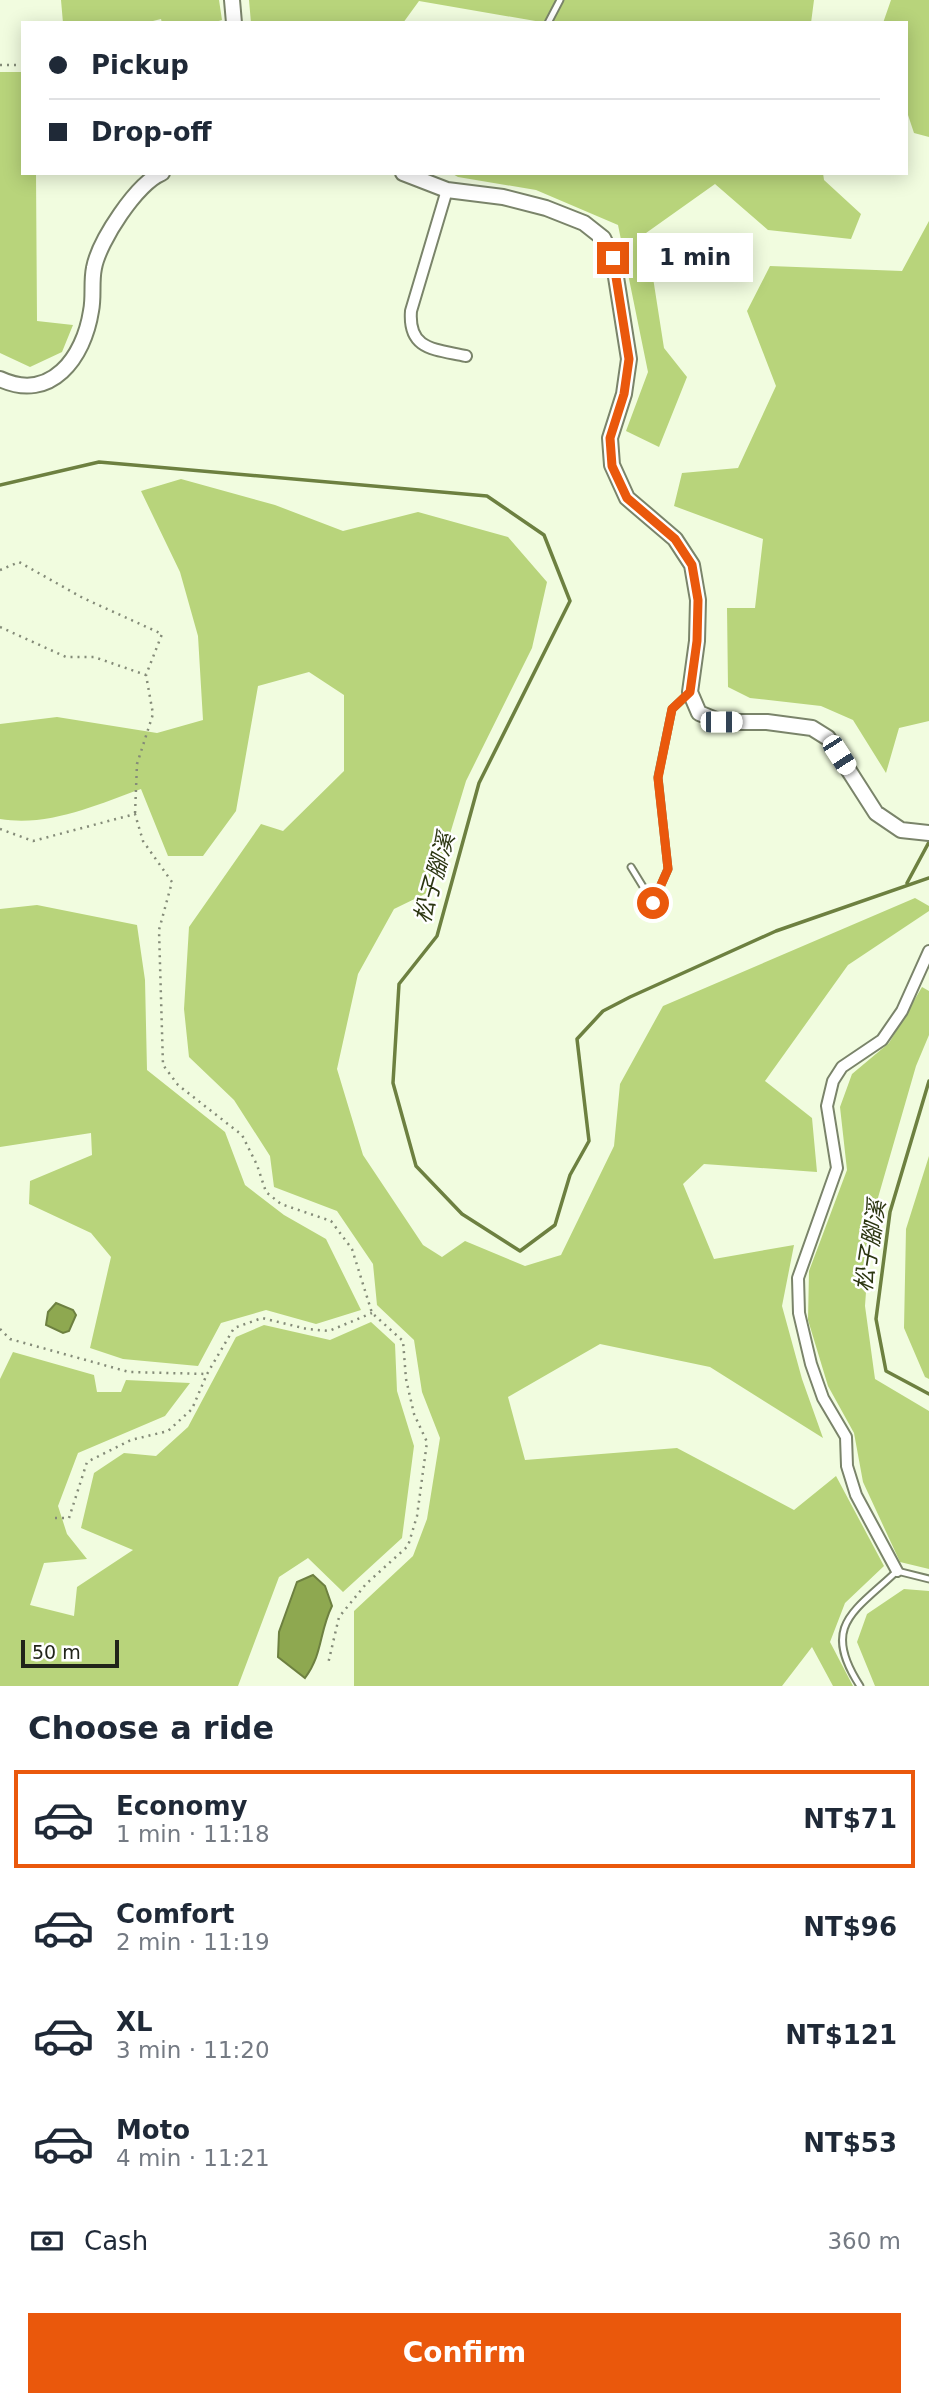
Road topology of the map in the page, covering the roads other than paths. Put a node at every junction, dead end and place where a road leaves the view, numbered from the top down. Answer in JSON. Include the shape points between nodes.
{"nodes":[{"id":1,"x":232,"y":0,"type":"edge"},
{"id":2,"x":560,"y":0,"type":"edge"},
{"id":3,"x":234,"y":21,"type":"edge"},
{"id":4,"x":549,"y":21,"type":"edge"},
{"id":5,"x":158,"y":175,"type":"edge"},
{"id":6,"x":408,"y":175,"type":"edge"},
{"id":7,"x":447,"y":190,"type":"junction"},
{"id":8,"x":466,"y":356,"type":"dead end"},
{"id":9,"x":0,"y":379,"type":"edge"},
{"id":10,"x":690,"y":692,"type":"junction"},
{"id":11,"x":929,"y":833,"type":"edge"},
{"id":12,"x":631,"y":867,"type":"dead end"},
{"id":13,"x":929,"y":951,"type":"edge"},
{"id":14,"x":897,"y":1571,"type":"junction"},
{"id":15,"x":929,"y":1579,"type":"edge"},
{"id":16,"x":860,"y":1686,"type":"edge"}],
"edges":[{"from":1,"to":3,"type":"street"},
{"from":2,"to":4,"type":"lane"},
{"from":5,"to":9,"type":"street","via":[[109,233],[94,267],[91,312],[73,360],[58,377],[36,385]]},
{"from":6,"to":7,"type":"street"},
{"from":7,"to":8,"type":"street","via":[[410,326],[416,341],[429,348]]},
{"from":7,"to":10,"type":"street","via":[[503,197],[584,223],[603,238],[613,258],[629,359],[610,438],[612,466],[627,498],[675,539],[692,565],[698,600]]},
{"from":10,"to":11,"type":"street","via":[[699,713],[721,722],[812,728],[828,738],[876,813],[901,830]]},
{"from":10,"to":12,"type":"lane","via":[[672,709],[658,778],[668,869],[653,903]]},
{"from":13,"to":14,"type":"street","via":[[902,1011],[882,1040],[842,1067],[833,1081],[827,1106],[837,1168],[798,1278],[799,1313],[811,1364],[823,1398],[846,1437],[847,1466],[856,1495]]},
{"from":14,"to":15,"type":"lane"},
{"from":14,"to":16,"type":"lane","via":[[859,1603],[843,1629],[847,1666]]}]}
